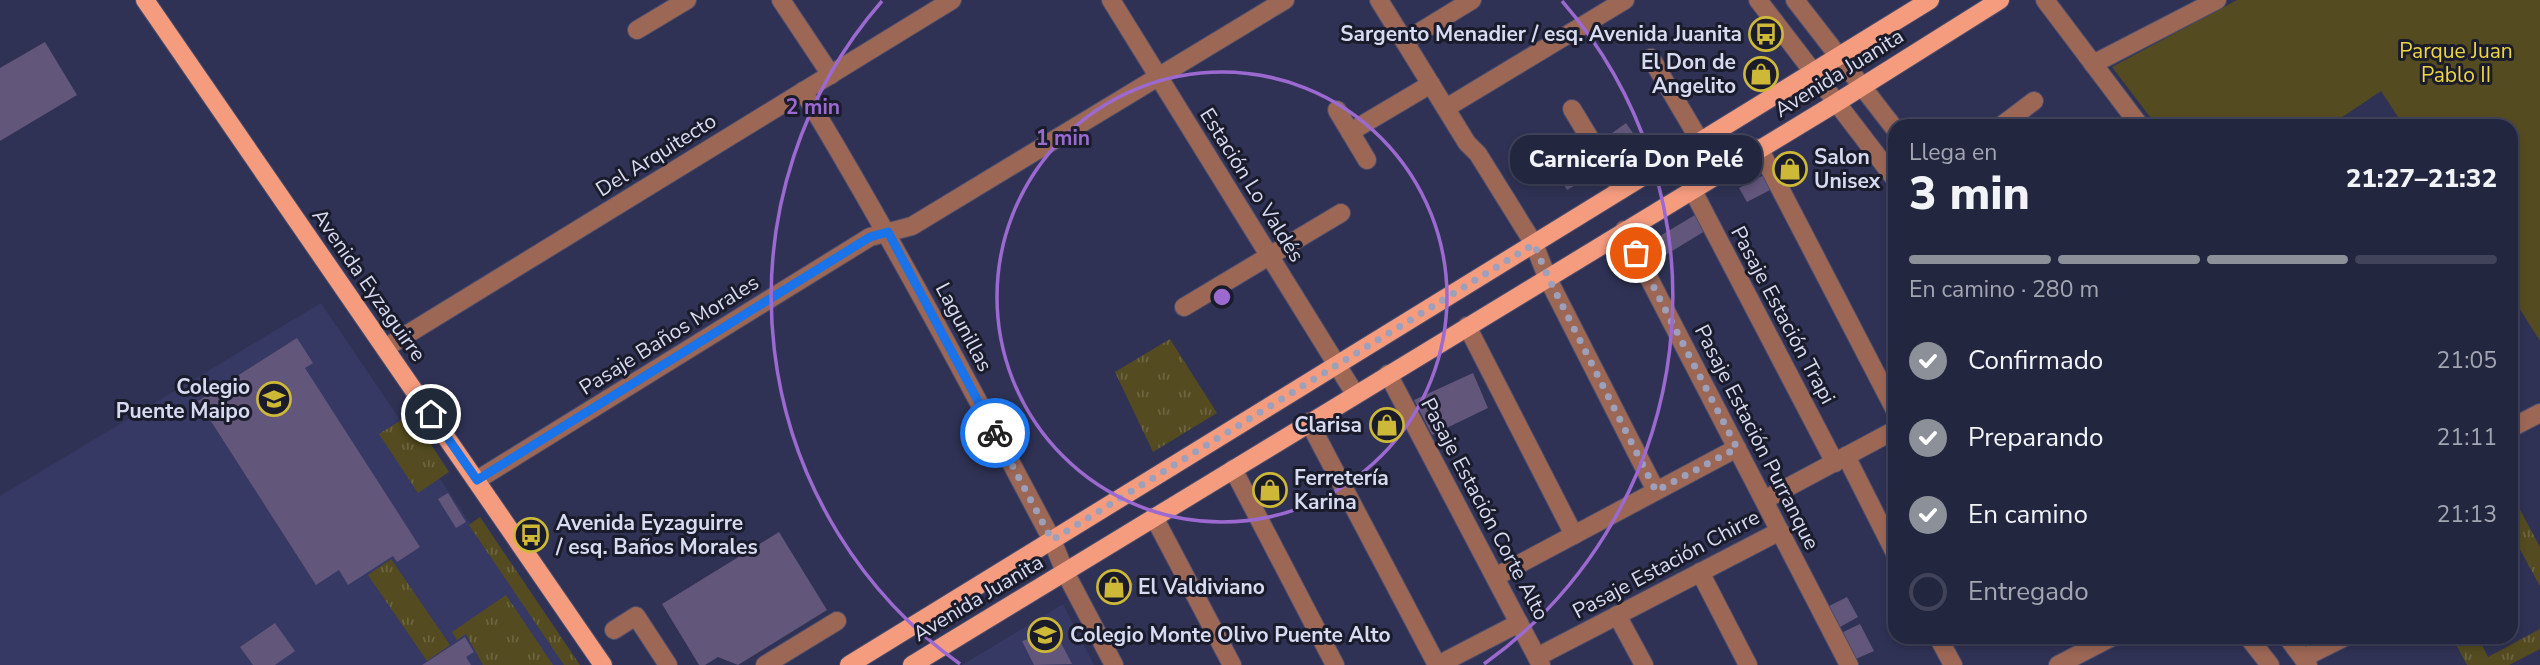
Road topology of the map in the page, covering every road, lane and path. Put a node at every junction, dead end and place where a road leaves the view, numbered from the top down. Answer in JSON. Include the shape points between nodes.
{"nodes":[{"id":1,"x":145,"y":0,"type":"edge"},
{"id":2,"x":687,"y":0,"type":"edge"},
{"id":3,"x":781,"y":0,"type":"edge"},
{"id":4,"x":1111,"y":0,"type":"edge"},
{"id":5,"x":1286,"y":0,"type":"edge"},
{"id":6,"x":1379,"y":0,"type":"edge"},
{"id":7,"x":1472,"y":0,"type":"edge"},
{"id":8,"x":1625,"y":0,"type":"edge"},
{"id":9,"x":1758,"y":0,"type":"edge"},
{"id":10,"x":1795,"y":0,"type":"edge"},
{"id":11,"x":1930,"y":0,"type":"edge"},
{"id":12,"x":2000,"y":0,"type":"edge"},
{"id":13,"x":2045,"y":0,"type":"edge"},
{"id":14,"x":2217,"y":0,"type":"edge"},
{"id":15,"x":944,"y":2,"type":"edge"},
{"id":16,"x":637,"y":30,"type":"dead end"},
{"id":17,"x":1405,"y":41,"type":"junction"},
{"id":18,"x":1838,"y":57,"type":"junction"},
{"id":19,"x":1651,"y":58,"type":"dead end"},
{"id":20,"x":2093,"y":64,"type":"junction"},
{"id":21,"x":1814,"y":72,"type":"junction"},
{"id":22,"x":831,"y":75,"type":"junction"},
{"id":23,"x":1158,"y":77,"type":"junction"},
{"id":24,"x":1431,"y":84,"type":"junction"},
{"id":25,"x":1862,"y":87,"type":"junction"},
{"id":26,"x":803,"y":91,"type":"junction"},
{"id":27,"x":2034,"y":101,"type":"dead end"},
{"id":28,"x":1836,"y":103,"type":"junction"},
{"id":29,"x":1446,"y":108,"type":"junction"},
{"id":30,"x":1572,"y":109,"type":"dead end"},
{"id":31,"x":1336,"y":110,"type":"dead end"},
{"id":32,"x":2010,"y":119,"type":"edge"},
{"id":33,"x":2135,"y":119,"type":"edge"},
{"id":34,"x":1888,"y":120,"type":"edge"},
{"id":35,"x":1350,"y":132,"type":"junction"},
{"id":36,"x":1700,"y":141,"type":"junction"},
{"id":37,"x":1759,"y":148,"type":"junction"},
{"id":38,"x":1367,"y":160,"type":"dead end"},
{"id":39,"x":1888,"y":170,"type":"edge"},
{"id":40,"x":1692,"y":189,"type":"junction"},
{"id":41,"x":1621,"y":190,"type":"junction"},
{"id":42,"x":1341,"y":213,"type":"dead end"},
{"id":43,"x":1624,"y":230,"type":"junction"},
{"id":44,"x":888,"y":232,"type":"junction"},
{"id":45,"x":1534,"y":244,"type":"junction"},
{"id":46,"x":1269,"y":256,"type":"junction"},
{"id":47,"x":1548,"y":277,"type":"junction"},
{"id":48,"x":1184,"y":307,"type":"dead end"},
{"id":49,"x":1467,"y":326,"type":"junction"},
{"id":50,"x":385,"y":348,"type":"junction"},
{"id":51,"x":1337,"y":365,"type":"junction"},
{"id":52,"x":1388,"y":374,"type":"junction"},
{"id":53,"x":1355,"y":394,"type":"junction"},
{"id":54,"x":1888,"y":397,"type":"edge"},
{"id":55,"x":2540,"y":413,"type":"edge"},
{"id":56,"x":1310,"y":422,"type":"junction"},
{"id":57,"x":2518,"y":424,"type":"edge"},
{"id":58,"x":1888,"y":434,"type":"edge"},
{"id":59,"x":1737,"y":448,"type":"junction"},
{"id":60,"x":1840,"y":459,"type":"junction"},
{"id":61,"x":1233,"y":469,"type":"junction"},
{"id":62,"x":477,"y":480,"type":"junction"},
{"id":63,"x":1656,"y":491,"type":"junction"},
{"id":64,"x":1763,"y":500,"type":"junction"},
{"id":65,"x":1154,"y":517,"type":"junction"},
{"id":66,"x":1888,"y":530,"type":"edge"},
{"id":67,"x":1780,"y":531,"type":"junction"},
{"id":68,"x":1574,"y":535,"type":"junction"},
{"id":69,"x":1052,"y":540,"type":"junction"},
{"id":70,"x":1065,"y":572,"type":"junction"},
{"id":71,"x":1700,"y":572,"type":"junction"},
{"id":72,"x":1495,"y":577,"type":"junction"},
{"id":73,"x":1617,"y":615,"type":"junction"},
{"id":74,"x":836,"y":621,"type":"dead end"},
{"id":75,"x":1519,"y":623,"type":"junction"},
{"id":76,"x":614,"y":630,"type":"dead end"},
{"id":77,"x":1942,"y":644,"type":"edge"},
{"id":78,"x":2099,"y":644,"type":"edge"},
{"id":79,"x":2254,"y":644,"type":"edge"},
{"id":80,"x":2292,"y":644,"type":"edge"},
{"id":81,"x":2334,"y":644,"type":"edge"},
{"id":82,"x":1539,"y":661,"type":"edge"},
{"id":83,"x":2306,"y":662,"type":"edge"},
{"id":84,"x":2063,"y":664,"type":"edge"},
{"id":85,"x":603,"y":665,"type":"edge"},
{"id":86,"x":668,"y":665,"type":"edge"},
{"id":87,"x":765,"y":665,"type":"edge"},
{"id":88,"x":849,"y":665,"type":"edge"},
{"id":89,"x":912,"y":665,"type":"edge"},
{"id":90,"x":1114,"y":665,"type":"edge"},
{"id":91,"x":1231,"y":665,"type":"edge"},
{"id":92,"x":1335,"y":665,"type":"edge"},
{"id":93,"x":1437,"y":665,"type":"edge"},
{"id":94,"x":1644,"y":665,"type":"edge"},
{"id":95,"x":1748,"y":665,"type":"edge"},
{"id":96,"x":1849,"y":665,"type":"edge"},
{"id":97,"x":1953,"y":665,"type":"edge"},
{"id":98,"x":2270,"y":665,"type":"edge"}],
"edges":[{"from":1,"to":50,"type":"main road","name":"Avenida Eyzaguirre"},
{"from":2,"to":16,"type":"street"},
{"from":3,"to":22,"type":"street"},
{"from":4,"to":23,"type":"street","name":"Estación Lo Valdés"},
{"from":5,"to":23,"type":"street","name":"Pasaje Baños Morales"},
{"from":6,"to":17,"type":"street"},
{"from":7,"to":17,"type":"street"},
{"from":8,"to":29,"type":"street"},
{"from":9,"to":21,"type":"street"},
{"from":10,"to":18,"type":"street"},
{"from":11,"to":18,"type":"main road","name":"Avenida Juanita"},
{"from":12,"to":25,"type":"main road","name":"Avenida Juanita"},
{"from":13,"to":20,"type":"street"},
{"from":14,"to":20,"type":"street"},
{"from":15,"to":22,"type":"street","name":"Del Arquitecto"},
{"from":17,"to":24,"type":"street"},
{"from":18,"to":21,"type":"main road","name":"Avenida Juanita"},
{"from":18,"to":25,"type":"street"},
{"from":19,"to":36,"type":"street"},
{"from":20,"to":33,"type":"street"},
{"from":21,"to":28,"type":"street"},
{"from":21,"to":36,"type":"main road","name":"Avenida Juanita"},
{"from":22,"to":26,"type":"street","name":"Del Arquitecto"},
{"from":23,"to":44,"type":"street","name":"Pasaje Baños Morales","via":[[912,226]]},
{"from":23,"to":46,"type":"street","name":"Estación Lo Valdés"},
{"from":24,"to":29,"type":"street"},
{"from":24,"to":35,"type":"street"},
{"from":25,"to":28,"type":"main road","name":"Avenida Juanita"},
{"from":25,"to":34,"type":"street"},
{"from":26,"to":44,"type":"street","name":"Lagunillas"},
{"from":26,"to":50,"type":"street","name":"Del Arquitecto"},
{"from":27,"to":32,"type":"street"},
{"from":28,"to":37,"type":"main road","name":"Avenida Juanita"},
{"from":28,"to":39,"type":"street"},
{"from":29,"to":45,"type":"street"},
{"from":30,"to":41,"type":"street"},
{"from":31,"to":35,"type":"street"},
{"from":35,"to":38,"type":"street"},
{"from":36,"to":41,"type":"main road","name":"Avenida Juanita"},
{"from":37,"to":40,"type":"main road","name":"Avenida Juanita"},
{"from":37,"to":54,"type":"street"},
{"from":40,"to":43,"type":"main road","name":"Avenida Juanita"},
{"from":40,"to":60,"type":"street","name":"Pasaje Estación Trapi"},
{"from":41,"to":45,"type":"main road","name":"Avenida Juanita"},
{"from":42,"to":46,"type":"street"},
{"from":43,"to":47,"type":"main road","name":"Avenida Juanita"},
{"from":43,"to":59,"type":"street","name":"Pasaje Estación Purranque"},
{"from":44,"to":62,"type":"street","name":"Pasaje Baños Morales","via":[[870,237]]},
{"from":44,"to":69,"type":"street","name":"Lagunillas"},
{"from":45,"to":47,"type":"street"},
{"from":45,"to":51,"type":"main road","name":"Avenida Juanita"},
{"from":46,"to":48,"type":"street"},
{"from":46,"to":51,"type":"street","name":"Estación Lo Valdés"},
{"from":47,"to":49,"type":"main road","name":"Avenida Juanita"},
{"from":47,"to":63,"type":"street"},
{"from":49,"to":52,"type":"main road","name":"Avenida Juanita"},
{"from":49,"to":68,"type":"street"},
{"from":50,"to":62,"type":"main road","name":"Avenida Eyzaguirre"},
{"from":51,"to":53,"type":"street","name":"Estación Lo Valdés"},
{"from":51,"to":69,"type":"main road","name":"Avenida Juanita"},
{"from":52,"to":53,"type":"main road","name":"Avenida Juanita"},
{"from":52,"to":72,"type":"street","name":"Pasaje Estación Corte Alto"},
{"from":53,"to":56,"type":"main road","name":"Avenida Juanita"},
{"from":55,"to":57,"type":"street"},
{"from":56,"to":61,"type":"main road","name":"Avenida Juanita"},
{"from":56,"to":93,"type":"street"},
{"from":58,"to":60,"type":"street"},
{"from":59,"to":63,"type":"street"},
{"from":59,"to":64,"type":"street","name":"Pasaje Estación Purranque"},
{"from":60,"to":64,"type":"street"},
{"from":60,"to":66,"type":"street","name":"Pasaje Estación Trapi"},
{"from":61,"to":65,"type":"main road","name":"Avenida Juanita"},
{"from":61,"to":92,"type":"street"},
{"from":62,"to":85,"type":"main road","name":"Avenida Eyzaguirre"},
{"from":63,"to":68,"type":"street"},
{"from":64,"to":67,"type":"street","name":"Pasaje Estación Purranque"},
{"from":65,"to":70,"type":"main road","name":"Avenida Juanita"},
{"from":65,"to":91,"type":"street"},
{"from":67,"to":71,"type":"street","name":"Pasaje Estación Chirre"},
{"from":67,"to":96,"type":"street","name":"Pasaje Estación Purranque"},
{"from":68,"to":72,"type":"street"},
{"from":69,"to":70,"type":"street","name":"Lagunillas"},
{"from":69,"to":88,"type":"main road","name":"Avenida Juanita"},
{"from":70,"to":89,"type":"main road","name":"Avenida Juanita"},
{"from":70,"to":90,"type":"street","name":"Lagunillas"},
{"from":71,"to":73,"type":"street","name":"Pasaje Estación Chirre"},
{"from":71,"to":95,"type":"street"},
{"from":72,"to":75,"type":"street","name":"Pasaje Estación Corte Alto"},
{"from":73,"to":82,"type":"street","name":"Pasaje Estación Chirre"},
{"from":73,"to":94,"type":"street"},
{"from":74,"to":87,"type":"street"},
{"from":75,"to":82,"type":"street","name":"Pasaje Estación Corte Alto"},
{"from":75,"to":93,"type":"street"},
{"from":76,"to":86,"type":"street","via":[[636,616]]},
{"from":77,"to":97,"type":"street"},
{"from":78,"to":84,"type":"street"},
{"from":79,"to":98,"type":"street"},
{"from":80,"to":83,"type":"street"},
{"from":81,"to":83,"type":"street"}]}
